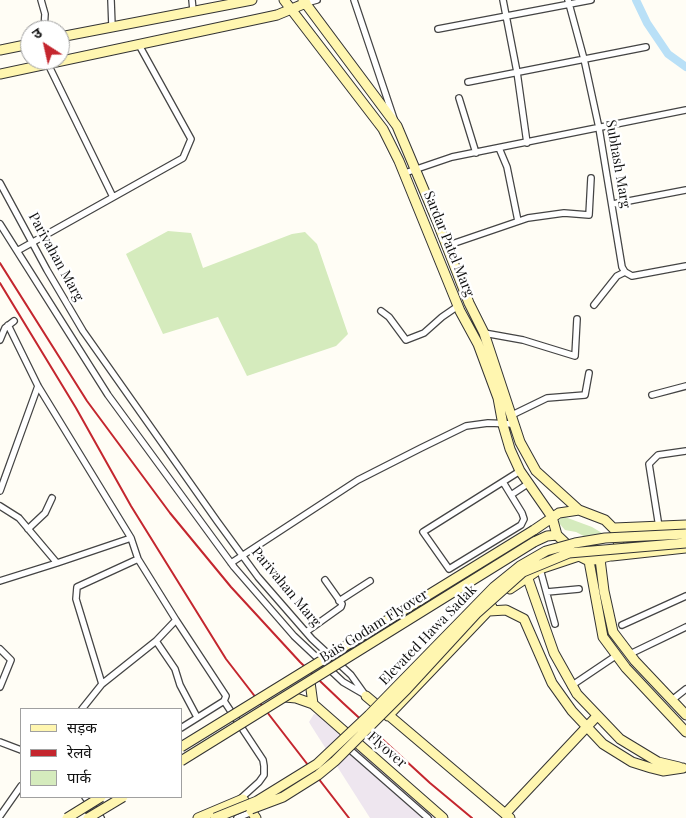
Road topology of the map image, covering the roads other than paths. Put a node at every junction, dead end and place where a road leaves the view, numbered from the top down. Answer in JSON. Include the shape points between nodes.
{"nodes":[{"id":1,"x":41,"y":0,"type":"edge"},
{"id":2,"x":111,"y":0,"type":"edge"},
{"id":3,"x":192,"y":0,"type":"edge"},
{"id":4,"x":252,"y":0,"type":"edge"},
{"id":5,"x":284,"y":0,"type":"edge"},
{"id":6,"x":317,"y":0,"type":"edge"},
{"id":7,"x":354,"y":0,"type":"edge"},
{"id":8,"x":504,"y":0,"type":"edge"},
{"id":9,"x":591,"y":0,"type":"edge"},
{"id":10,"x":238,"y":2,"type":"edge"},
{"id":11,"x":305,"y":2,"type":"edge"},
{"id":12,"x":568,"y":3,"type":"edge"},
{"id":13,"x":193,"y":10,"type":"junction"},
{"id":14,"x":292,"y":10,"type":"junction"},
{"id":15,"x":507,"y":17,"type":"junction"},
{"id":16,"x":45,"y":20,"type":"edge"},
{"id":17,"x":112,"y":26,"type":"junction"},
{"id":18,"x":438,"y":29,"type":"dead end"},
{"id":19,"x":70,"y":35,"type":"edge"},
{"id":20,"x":139,"y":45,"type":"junction"},
{"id":21,"x":20,"y":46,"type":"edge"},
{"id":22,"x":646,"y":47,"type":"dead end"},
{"id":23,"x":0,"y":50,"type":"edge"},
{"id":24,"x":70,"y":58,"type":"edge"},
{"id":25,"x":584,"y":59,"type":"junction"},
{"id":26,"x":20,"y":69,"type":"edge"},
{"id":27,"x":51,"y":70,"type":"edge"},
{"id":28,"x":517,"y":72,"type":"junction"},
{"id":29,"x":0,"y":74,"type":"edge"},
{"id":30,"x":468,"y":82,"type":"dead end"},
{"id":31,"x":459,"y":98,"type":"dead end"},
{"id":32,"x":686,"y":110,"type":"edge"},
{"id":33,"x":397,"y":126,"type":"junction"},
{"id":34,"x":599,"y":128,"type":"junction"},
{"id":35,"x":527,"y":143,"type":"junction"},
{"id":36,"x":499,"y":148,"type":"junction"},
{"id":37,"x":476,"y":153,"type":"junction"},
{"id":38,"x":416,"y":169,"type":"junction"},
{"id":39,"x":405,"y":173,"type":"junction"},
{"id":40,"x":591,"y":178,"type":"dead end"},
{"id":41,"x":0,"y":183,"type":"edge"},
{"id":42,"x":686,"y":190,"type":"edge"},
{"id":43,"x":113,"y":196,"type":"junction"},
{"id":44,"x":612,"y":204,"type":"junction"},
{"id":45,"x":518,"y":221,"type":"junction"},
{"id":46,"x":0,"y":224,"type":"edge"},
{"id":47,"x":32,"y":243,"type":"junction"},
{"id":48,"x":446,"y":246,"type":"junction"},
{"id":49,"x":17,"y":251,"type":"junction"},
{"id":50,"x":686,"y":266,"type":"edge"},
{"id":51,"x":625,"y":272,"type":"junction"},
{"id":52,"x":594,"y":304,"type":"dead end"},
{"id":53,"x":458,"y":306,"type":"junction"},
{"id":54,"x":381,"y":312,"type":"dead end"},
{"id":55,"x":577,"y":319,"type":"dead end"},
{"id":56,"x":484,"y":333,"type":"junction"},
{"id":57,"x":0,"y":340,"type":"edge"},
{"id":58,"x":589,"y":372,"type":"dead end"},
{"id":59,"x":38,"y":386,"type":"junction"},
{"id":60,"x":686,"y":386,"type":"edge"},
{"id":61,"x":652,"y":395,"type":"dead end"},
{"id":62,"x":512,"y":415,"type":"junction"},
{"id":63,"x":513,"y":424,"type":"junction"},
{"id":64,"x":502,"y":426,"type":"junction"},
{"id":65,"x":686,"y":451,"type":"edge"},
{"id":66,"x":520,"y":471,"type":"junction"},
{"id":67,"x":503,"y":482,"type":"junction"},
{"id":68,"x":529,"y":483,"type":"junction"},
{"id":69,"x":0,"y":491,"type":"edge"},
{"id":70,"x":511,"y":495,"type":"junction"},
{"id":71,"x":52,"y":498,"type":"dead end"},
{"id":72,"x":0,"y":508,"type":"edge"},
{"id":73,"x":579,"y":510,"type":"junction"},
{"id":74,"x":552,"y":517,"type":"junction"},
{"id":75,"x":686,"y":525,"type":"edge"},
{"id":76,"x":659,"y":527,"type":"junction"},
{"id":77,"x":614,"y":528,"type":"junction"},
{"id":78,"x":28,"y":529,"type":"junction"},
{"id":79,"x":686,"y":534,"type":"edge"},
{"id":80,"x":557,"y":535,"type":"junction"},
{"id":81,"x":130,"y":538,"type":"junction"},
{"id":82,"x":686,"y":543,"type":"edge"},
{"id":83,"x":686,"y":548,"type":"edge"},
{"id":84,"x":242,"y":556,"type":"junction"},
{"id":85,"x":579,"y":556,"type":"junction"},
{"id":86,"x":610,"y":556,"type":"junction"},
{"id":87,"x":138,"y":559,"type":"junction"},
{"id":88,"x":600,"y":559,"type":"junction"},
{"id":89,"x":589,"y":561,"type":"junction"},
{"id":90,"x":231,"y":563,"type":"junction"},
{"id":91,"x":57,"y":564,"type":"junction"},
{"id":92,"x":540,"y":569,"type":"junction"},
{"id":93,"x":527,"y":576,"type":"junction"},
{"id":94,"x":325,"y":580,"type":"dead end"},
{"id":95,"x":370,"y":580,"type":"dead end"},
{"id":96,"x":0,"y":581,"type":"edge"},
{"id":97,"x":579,"y":589,"type":"dead end"},
{"id":98,"x":547,"y":592,"type":"junction"},
{"id":99,"x":686,"y":596,"type":"edge"},
{"id":100,"x":339,"y":601,"type":"junction"},
{"id":101,"x":488,"y":611,"type":"junction"},
{"id":102,"x":540,"y":611,"type":"junction"},
{"id":103,"x":524,"y":619,"type":"junction"},
{"id":104,"x":176,"y":620,"type":"junction"},
{"id":105,"x":555,"y":624,"type":"dead end"},
{"id":106,"x":622,"y":625,"type":"dead end"},
{"id":107,"x":686,"y":627,"type":"edge"},
{"id":108,"x":306,"y":632,"type":"junction"},
{"id":109,"x":156,"y":641,"type":"junction"},
{"id":110,"x":0,"y":649,"type":"edge"},
{"id":111,"x":630,"y":654,"type":"junction"},
{"id":112,"x":616,"y":655,"type":"junction"},
{"id":113,"x":310,"y":682,"type":"junction"},
{"id":114,"x":102,"y":684,"type":"junction"},
{"id":115,"x":571,"y":686,"type":"junction"},
{"id":116,"x":0,"y":687,"type":"edge"},
{"id":117,"x":686,"y":689,"type":"edge"},
{"id":118,"x":366,"y":696,"type":"junction"},
{"id":119,"x":285,"y":698,"type":"junction"},
{"id":120,"x":672,"y":700,"type":"junction"},
{"id":121,"x":224,"y":701,"type":"junction"},
{"id":122,"x":313,"y":704,"type":"junction"},
{"id":123,"x":83,"y":708,"type":"edge"},
{"id":124,"x":686,"y":715,"type":"edge"},
{"id":125,"x":197,"y":716,"type":"junction"},
{"id":126,"x":388,"y":716,"type":"junction"},
{"id":127,"x":597,"y":716,"type":"junction"},
{"id":128,"x":182,"y":727,"type":"edge"},
{"id":129,"x":587,"y":727,"type":"junction"},
{"id":130,"x":686,"y":732,"type":"edge"},
{"id":131,"x":0,"y":742,"type":"edge"},
{"id":132,"x":182,"y":746,"type":"edge"},
{"id":133,"x":348,"y":748,"type":"dead end"},
{"id":134,"x":20,"y":750,"type":"edge"},
{"id":135,"x":182,"y":760,"type":"edge"},
{"id":136,"x":684,"y":768,"type":"edge"},
{"id":137,"x":20,"y":787,"type":"edge"},
{"id":138,"x":86,"y":798,"type":"edge"},
{"id":139,"x":99,"y":798,"type":"edge"},
{"id":140,"x":121,"y":798,"type":"edge"},
{"id":141,"x":241,"y":800,"type":"junction"},
{"id":142,"x":2,"y":808,"type":"edge"},
{"id":143,"x":222,"y":813,"type":"edge"},
{"id":144,"x":254,"y":815,"type":"edge"},
{"id":145,"x":0,"y":816,"type":"edge"},
{"id":146,"x":508,"y":816,"type":"edge"},
{"id":147,"x":67,"y":818,"type":"edge"},
{"id":148,"x":88,"y":818,"type":"edge"},
{"id":149,"x":101,"y":818,"type":"edge"},
{"id":150,"x":198,"y":818,"type":"edge"},
{"id":151,"x":216,"y":818,"type":"edge"},
{"id":152,"x":230,"y":818,"type":"edge"},
{"id":153,"x":237,"y":818,"type":"edge"},
{"id":154,"x":428,"y":818,"type":"edge"},
{"id":155,"x":443,"y":818,"type":"edge"}],
"edges":[{"from":1,"to":16,"type":"street"},
{"from":2,"to":17,"type":"street"},
{"from":3,"to":13,"type":"street"},
{"from":4,"to":10,"type":"street"},
{"from":5,"to":14,"type":"street","name":"Sardar Patel Marg"},
{"from":6,"to":11,"type":"street"},
{"from":7,"to":33,"type":"street"},
{"from":8,"to":15,"type":"street"},
{"from":9,"to":12,"type":"street"},
{"from":10,"to":13,"type":"street"},
{"from":11,"to":14,"type":"street"},
{"from":11,"to":33,"type":"street"},
{"from":12,"to":15,"type":"street"},
{"from":12,"to":25,"type":"street","name":"Subhash Marg"},
{"from":13,"to":17,"type":"street"},
{"from":14,"to":20,"type":"street"},
{"from":14,"to":39,"type":"street","name":"Sardar Patel Marg","via":[[383,129]]},
{"from":15,"to":18,"type":"street"},
{"from":15,"to":28,"type":"street"},
{"from":17,"to":19,"type":"street"},
{"from":20,"to":24,"type":"street"},
{"from":20,"to":43,"type":"street","via":[[191,139],[184,158]]},
{"from":21,"to":23,"type":"street"},
{"from":22,"to":25,"type":"street"},
{"from":25,"to":28,"type":"street"},
{"from":25,"to":34,"type":"street","name":"Subhash Marg"},
{"from":26,"to":29,"type":"street"},
{"from":27,"to":43,"type":"street"},
{"from":28,"to":30,"type":"street"},
{"from":28,"to":35,"type":"street"},
{"from":31,"to":37,"type":"street"},
{"from":32,"to":34,"type":"street"},
{"from":33,"to":38,"type":"street"},
{"from":34,"to":35,"type":"street"},
{"from":34,"to":44,"type":"street","name":"Subhash Marg"},
{"from":35,"to":36,"type":"street"},
{"from":36,"to":37,"type":"street"},
{"from":36,"to":45,"type":"street","via":[[507,167]]},
{"from":37,"to":38,"type":"street"},
{"from":38,"to":39,"type":"street"},
{"from":38,"to":48,"type":"street"},
{"from":39,"to":53,"type":"street","name":"Sardar Patel Marg"},
{"from":40,"to":45,"type":"street","via":[[589,215],[564,213]]},
{"from":41,"to":47,"type":"street","name":"Parivahan Marg"},
{"from":42,"to":44,"type":"street"},
{"from":43,"to":47,"type":"street"},
{"from":44,"to":51,"type":"street","name":"Subhash Marg"},
{"from":45,"to":48,"type":"street"},
{"from":46,"to":49,"type":"street","name":"Parivahan Marg"},
{"from":47,"to":49,"type":"street"},
{"from":47,"to":84,"type":"street","name":"Parivahan Marg","via":[[83,332]]},
{"from":48,"to":56,"type":"street"},
{"from":49,"to":90,"type":"street","name":"Parivahan Marg","via":[[108,394]]},
{"from":50,"to":51,"type":"street","via":[[632,276]]},
{"from":51,"to":52,"type":"street","via":[[617,276]]},
{"from":53,"to":54,"type":"street","via":[[424,333],[406,340],[389,317]]},
{"from":53,"to":64,"type":"street","name":"Sardar Patel Marg","via":[[478,344],[498,398]]},
{"from":55,"to":56,"type":"street","via":[[575,356],[523,340]]},
{"from":56,"to":62,"type":"street"},
{"from":57,"to":59,"type":"street","via":[[11,323]]},
{"from":58,"to":62,"type":"street","via":[[585,395],[547,398]]},
{"from":59,"to":69,"type":"street"},
{"from":59,"to":81,"type":"street"},
{"from":60,"to":61,"type":"street"},
{"from":62,"to":63,"type":"street"},
{"from":63,"to":64,"type":"street"},
{"from":63,"to":73,"type":"street","via":[[536,471]]},
{"from":64,"to":66,"type":"street","name":"Sardar Patel Marg"},
{"from":64,"to":84,"type":"street","via":[[488,423],[466,426],[392,462],[308,510]]},
{"from":65,"to":76,"type":"street","via":[[658,455],[649,464]]},
{"from":66,"to":67,"type":"street"},
{"from":66,"to":68,"type":"street","name":"Sardar Patel Marg"},
{"from":67,"to":70,"type":"street"},
{"from":67,"to":70,"type":"street","via":[[422,532],[448,569],[521,525],[524,519]]},
{"from":68,"to":70,"type":"street"},
{"from":68,"to":74,"type":"street","name":"Sardar Patel Marg"},
{"from":71,"to":78,"type":"street","via":[[45,513]]},
{"from":72,"to":78,"type":"street","via":[[19,518]]},
{"from":73,"to":74,"type":"street"},
{"from":73,"to":77,"type":"street","via":[[593,514]]},
{"from":74,"to":80,"type":"street"},
{"from":74,"to":132,"type":"street","name":"Bais Godam Flyover","bridge":true},
{"from":75,"to":76,"type":"street"},
{"from":76,"to":77,"type":"street"},
{"from":77,"to":86,"type":"street","via":[[619,535],[619,545]]},
{"from":78,"to":91,"type":"street"},
{"from":79,"to":151,"type":"street","name":"Elevated Hawa Sadak","bridge":true,"via":[[605,538],[575,543],[546,551],[520,566],[494,587],[317,764],[257,801]]},
{"from":80,"to":85,"type":"street"},
{"from":80,"to":113,"type":"street","name":"Bais Godam Flyover","bridge":true,"via":[[534,542]]},
{"from":81,"to":87,"type":"street"},
{"from":81,"to":91,"type":"street"},
{"from":82,"to":152,"type":"street","name":"Elevated Hawa Sadak","bridge":true,"via":[[569,553],[523,572],[476,614],[407,689],[318,775],[283,797]]},
{"from":83,"to":86,"type":"street"},
{"from":84,"to":90,"type":"street"},
{"from":84,"to":108,"type":"street","name":"Parivahan Marg"},
{"from":85,"to":89,"type":"street"},
{"from":85,"to":92,"type":"street"},
{"from":86,"to":88,"type":"street"},
{"from":87,"to":104,"type":"street"},
{"from":87,"to":114,"type":"street","via":[[77,587],[76,599]]},
{"from":88,"to":89,"type":"street"},
{"from":88,"to":111,"type":"street","via":[[613,632]]},
{"from":89,"to":112,"type":"street","via":[[602,636]]},
{"from":90,"to":118,"type":"street","name":"Parivahan Marg","via":[[294,636],[344,682]]},
{"from":91,"to":96,"type":"street"},
{"from":92,"to":93,"type":"street"},
{"from":92,"to":98,"type":"street"},
{"from":93,"to":101,"type":"street"},
{"from":93,"to":102,"type":"street"},
{"from":94,"to":100,"type":"street"},
{"from":95,"to":100,"type":"street"},
{"from":97,"to":98,"type":"street"},
{"from":98,"to":105,"type":"street"},
{"from":99,"to":106,"type":"street"},
{"from":100,"to":108,"type":"street","via":[[341,607]]},
{"from":101,"to":103,"type":"street","via":[[506,610]]},
{"from":101,"to":126,"type":"street"},
{"from":102,"to":103,"type":"street"},
{"from":102,"to":115,"type":"street","via":[[554,653]]},
{"from":103,"to":129,"type":"street","via":[[552,683]]},
{"from":104,"to":109,"type":"street"},
{"from":104,"to":121,"type":"street","via":[[226,696]]},
{"from":107,"to":111,"type":"street"},
{"from":108,"to":118,"type":"street","name":"Parivahan Marg","via":[[351,675]]},
{"from":109,"to":114,"type":"street"},
{"from":109,"to":125,"type":"street","via":[[175,669]]},
{"from":110,"to":116,"type":"street","via":[[11,660]]},
{"from":111,"to":120,"type":"street"},
{"from":112,"to":115,"type":"street"},
{"from":112,"to":130,"type":"street"},
{"from":113,"to":119,"type":"street","name":"Bais Godam Flyover","bridge":true},
{"from":113,"to":122,"type":"street"},
{"from":114,"to":123,"type":"street"},
{"from":115,"to":127,"type":"street"},
{"from":117,"to":120,"type":"street"},
{"from":118,"to":126,"type":"street"},
{"from":119,"to":122,"type":"street","name":"Flyover"},
{"from":119,"to":135,"type":"street","name":"Bais Godam Flyover","bridge":true},
{"from":120,"to":124,"type":"street"},
{"from":121,"to":125,"type":"street"},
{"from":121,"to":141,"type":"street","via":[[263,760],[264,774]]},
{"from":122,"to":155,"type":"street","name":"Flyover","bridge":true},
{"from":125,"to":128,"type":"street"},
{"from":126,"to":146,"type":"street"},
{"from":127,"to":129,"type":"street"},
{"from":127,"to":136,"type":"street","via":[[628,744],[658,762]]},
{"from":129,"to":136,"type":"street","via":[[603,744],[632,762],[663,771]]},
{"from":129,"to":146,"type":"street"},
{"from":131,"to":134,"type":"street"},
{"from":133,"to":154,"type":"street"},
{"from":137,"to":142,"type":"street"},
{"from":138,"to":149,"type":"street"},
{"from":139,"to":147,"type":"street","bridge":true},
{"from":140,"to":148,"type":"street","bridge":true},
{"from":141,"to":143,"type":"street"},
{"from":141,"to":144,"type":"street"},
{"from":142,"to":145,"type":"street"},
{"from":143,"to":150,"type":"street"},
{"from":144,"to":153,"type":"street"}]}
